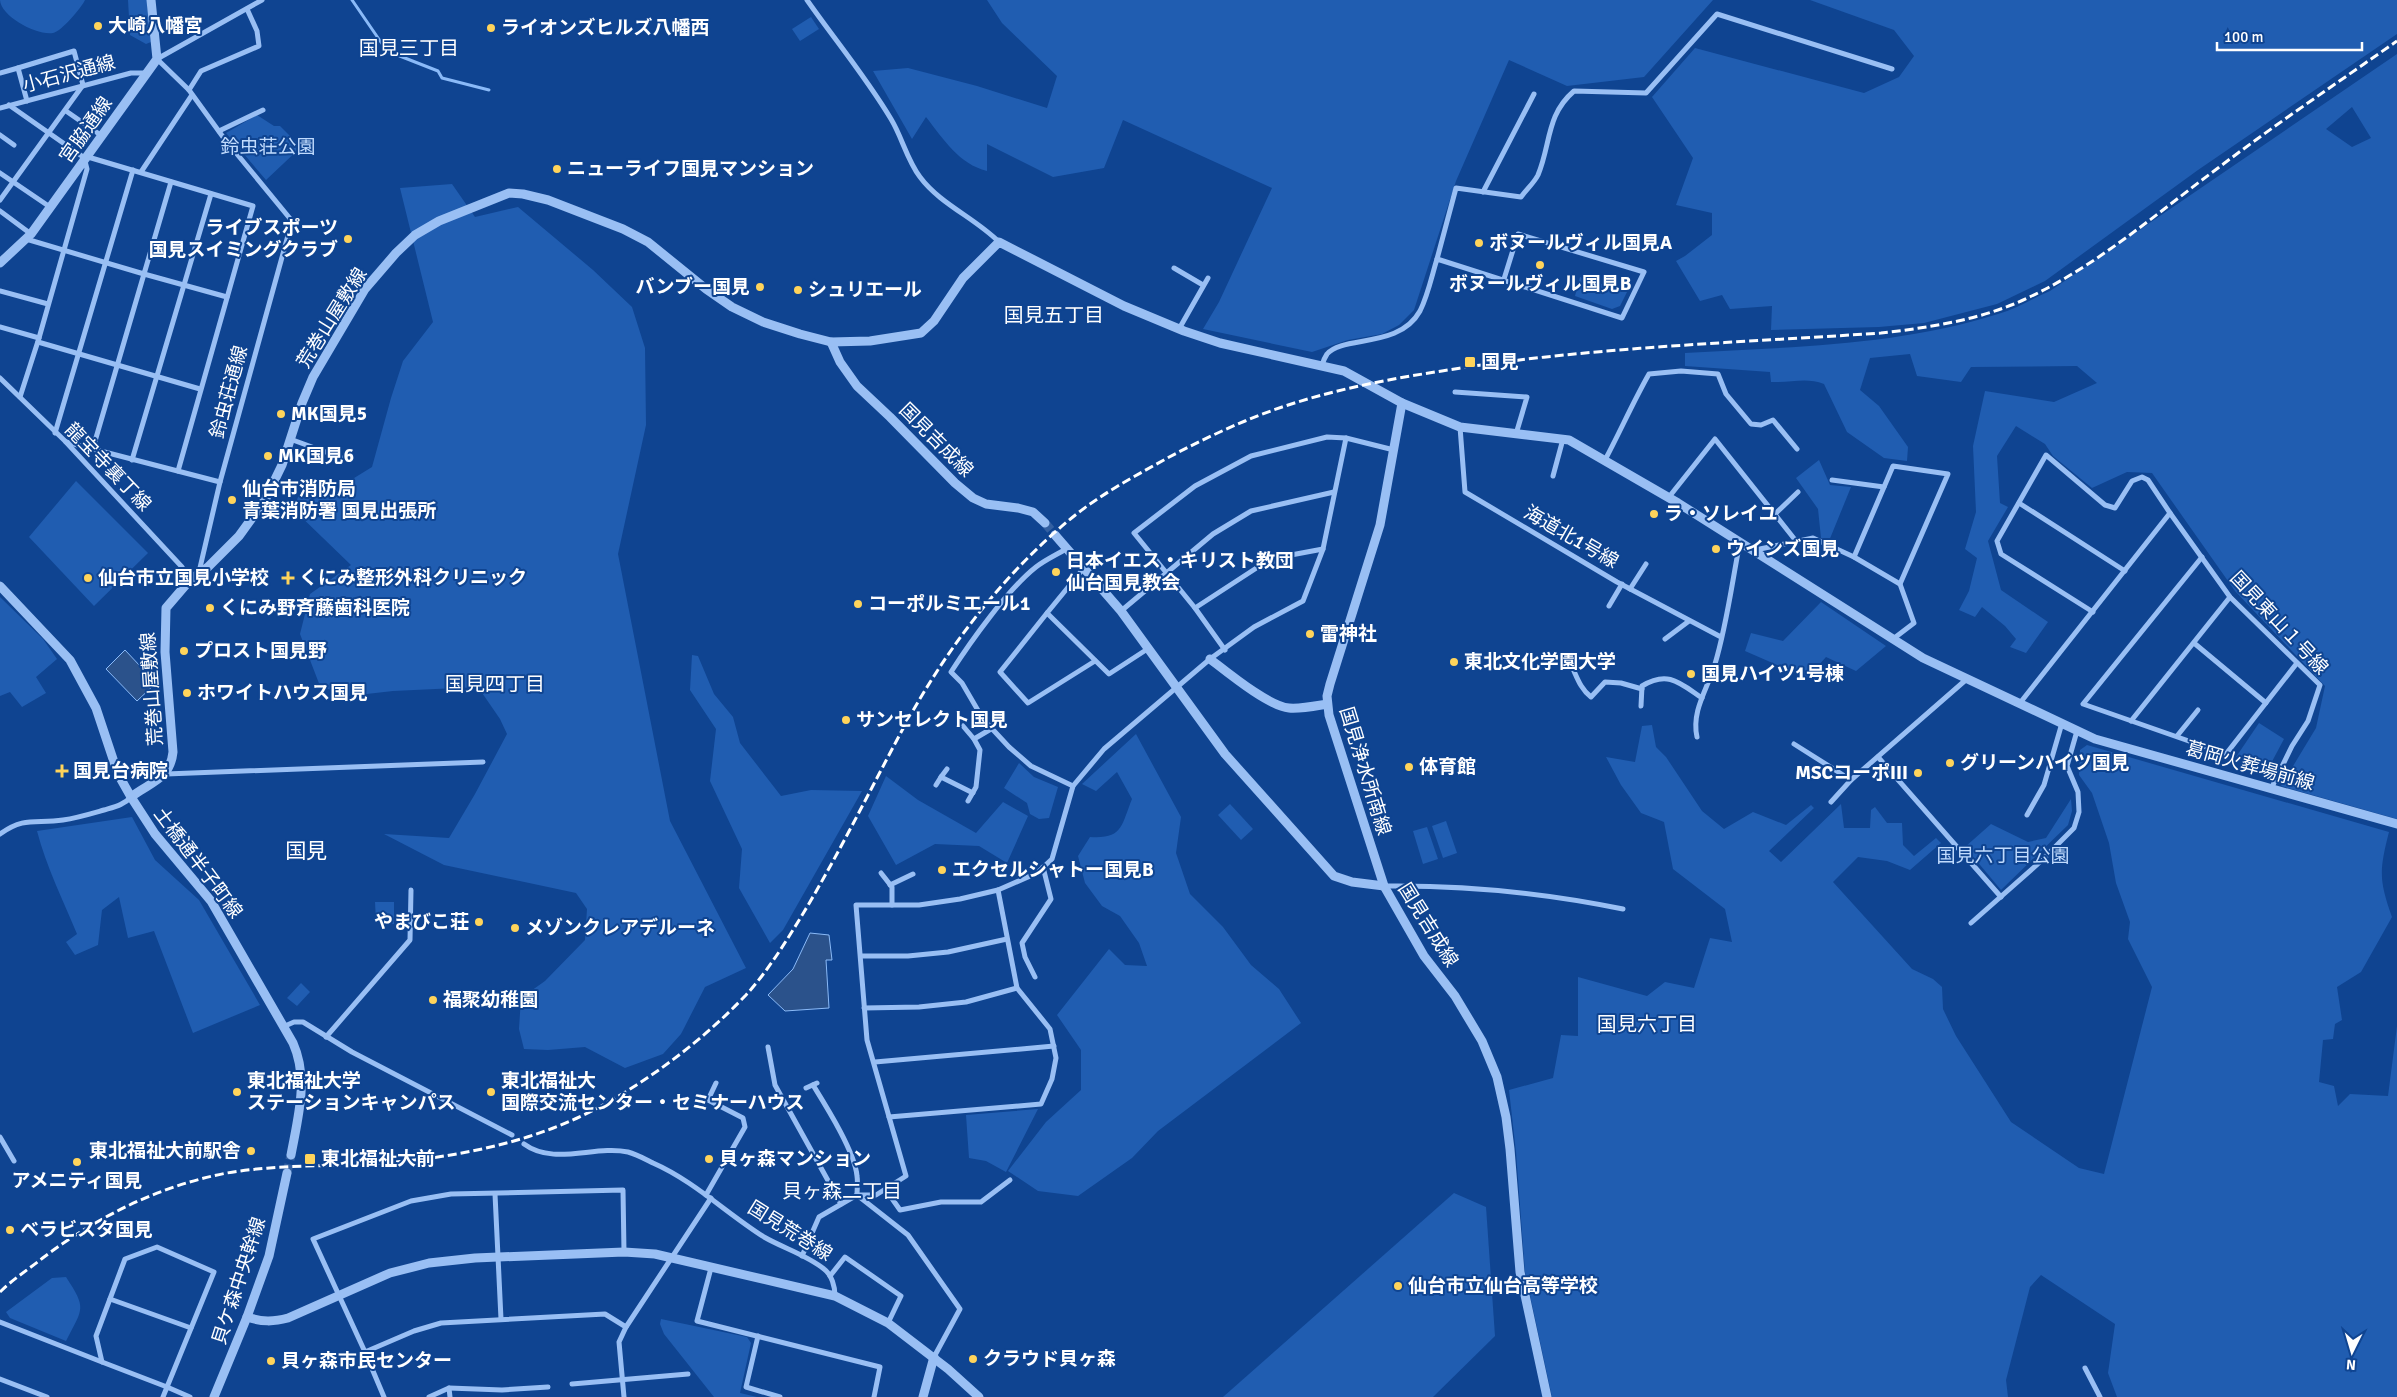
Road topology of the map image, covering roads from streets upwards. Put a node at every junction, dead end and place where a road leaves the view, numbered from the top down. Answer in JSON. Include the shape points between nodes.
{"nodes":[{"id":1,"x":151,"y":0,"type":"edge"},
{"id":2,"x":262,"y":0,"type":"edge"},
{"id":3,"x":808,"y":0,"type":"edge"},
{"id":4,"x":247,"y":9,"type":"junction"},
{"id":5,"x":157,"y":59,"type":"junction"},
{"id":6,"x":18,"y":68,"type":"junction"},
{"id":7,"x":1892,"y":68,"type":"dead end"},
{"id":8,"x":0,"y":73,"type":"edge"},
{"id":9,"x":146,"y":73,"type":"junction"},
{"id":10,"x":83,"y":86,"type":"junction"},
{"id":11,"x":190,"y":93,"type":"junction"},
{"id":12,"x":1534,"y":94,"type":"dead end"},
{"id":13,"x":27,"y":101,"type":"junction"},
{"id":14,"x":9,"y":106,"type":"junction"},
{"id":15,"x":0,"y":108,"type":"edge"},
{"id":16,"x":263,"y":110,"type":"dead end"},
{"id":17,"x":66,"y":111,"type":"junction"},
{"id":18,"x":219,"y":131,"type":"junction"},
{"id":19,"x":0,"y":135,"type":"edge"},
{"id":20,"x":48,"y":135,"type":"junction"},
{"id":21,"x":102,"y":136,"type":"junction"},
{"id":22,"x":14,"y":146,"type":"dead end"},
{"id":23,"x":86,"y":159,"type":"junction"},
{"id":24,"x":133,"y":170,"type":"junction"},
{"id":25,"x":140,"y":172,"type":"junction"},
{"id":26,"x":0,"y":173,"type":"edge"},
{"id":27,"x":14,"y":182,"type":"junction"},
{"id":28,"x":171,"y":182,"type":"junction"},
{"id":29,"x":1483,"y":192,"type":"junction"},
{"id":30,"x":211,"y":194,"type":"junction"},
{"id":31,"x":0,"y":200,"type":"edge"},
{"id":32,"x":50,"y":208,"type":"junction"},
{"id":33,"x":0,"y":211,"type":"edge"},
{"id":34,"x":28,"y":236,"type":"junction"},
{"id":35,"x":999,"y":242,"type":"junction"},
{"id":36,"x":64,"y":250,"type":"junction"},
{"id":37,"x":1437,"y":259,"type":"junction"},
{"id":38,"x":0,"y":263,"type":"edge"},
{"id":39,"x":105,"y":263,"type":"junction"},
{"id":40,"x":1174,"y":268,"type":"dead end"},
{"id":41,"x":144,"y":274,"type":"junction"},
{"id":42,"x":1208,"y":278,"type":"dead end"},
{"id":43,"x":1504,"y":279,"type":"junction"},
{"id":44,"x":1203,"y":285,"type":"junction"},
{"id":45,"x":184,"y":286,"type":"junction"},
{"id":46,"x":0,"y":291,"type":"edge"},
{"id":47,"x":227,"y":297,"type":"junction"},
{"id":48,"x":48,"y":304,"type":"junction"},
{"id":49,"x":0,"y":327,"type":"edge"},
{"id":50,"x":1179,"y":329,"type":"junction"},
{"id":51,"x":38,"y":340,"type":"junction"},
{"id":52,"x":830,"y":342,"type":"junction"},
{"id":53,"x":79,"y":354,"type":"junction"},
{"id":54,"x":118,"y":364,"type":"junction"},
{"id":55,"x":1322,"y":365,"type":"junction"},
{"id":56,"x":157,"y":377,"type":"junction"},
{"id":57,"x":0,"y":378,"type":"edge"},
{"id":58,"x":200,"y":389,"type":"junction"},
{"id":59,"x":1455,"y":392,"type":"dead end"},
{"id":60,"x":20,"y":397,"type":"junction"},
{"id":61,"x":1402,"y":403,"type":"junction"},
{"id":62,"x":1460,"y":427,"type":"junction"},
{"id":63,"x":55,"y":433,"type":"junction"},
{"id":64,"x":1516,"y":434,"type":"junction"},
{"id":65,"x":1346,"y":438,"type":"junction"},
{"id":66,"x":1563,"y":438,"type":"junction"},
{"id":67,"x":290,"y":440,"type":"junction"},
{"id":68,"x":65,"y":441,"type":"junction"},
{"id":69,"x":93,"y":448,"type":"junction"},
{"id":70,"x":1797,"y":449,"type":"dead end"},
{"id":71,"x":1394,"y":450,"type":"junction"},
{"id":72,"x":345,"y":459,"type":"dead end"},
{"id":73,"x":132,"y":460,"type":"junction"},
{"id":74,"x":1605,"y":460,"type":"junction"},
{"id":75,"x":178,"y":471,"type":"junction"},
{"id":76,"x":1553,"y":476,"type":"dead end"},
{"id":77,"x":1832,"y":480,"type":"dead end"},
{"id":78,"x":220,"y":482,"type":"junction"},
{"id":79,"x":1884,"y":487,"type":"junction"},
{"id":80,"x":1334,"y":492,"type":"junction"},
{"id":81,"x":1798,"y":492,"type":"dead end"},
{"id":82,"x":1669,"y":497,"type":"junction"},
{"id":83,"x":2019,"y":503,"type":"junction"},
{"id":84,"x":2170,"y":513,"type":"junction"},
{"id":85,"x":1775,"y":514,"type":"junction"},
{"id":86,"x":1045,"y":523,"type":"tunnel mouth"},
{"id":87,"x":1055,"y":535,"type":"tunnel mouth"},
{"id":88,"x":1796,"y":541,"type":"junction"},
{"id":89,"x":1740,"y":542,"type":"junction"},
{"id":90,"x":1066,"y":548,"type":"junction"},
{"id":91,"x":1323,"y":549,"type":"junction"},
{"id":92,"x":1753,"y":551,"type":"junction"},
{"id":93,"x":1854,"y":557,"type":"junction"},
{"id":94,"x":2202,"y":557,"type":"junction"},
{"id":95,"x":1646,"y":564,"type":"dead end"},
{"id":96,"x":1083,"y":569,"type":"junction"},
{"id":97,"x":2125,"y":571,"type":"junction"},
{"id":98,"x":198,"y":572,"type":"junction"},
{"id":99,"x":1166,"y":573,"type":"junction"},
{"id":100,"x":190,"y":580,"type":"junction"},
{"id":101,"x":1622,"y":584,"type":"junction"},
{"id":102,"x":1900,"y":584,"type":"junction"},
{"id":103,"x":0,"y":586,"type":"edge"},
{"id":104,"x":1630,"y":589,"type":"junction"},
{"id":105,"x":2230,"y":597,"type":"junction"},
{"id":106,"x":1609,"y":606,"type":"dead end"},
{"id":107,"x":1195,"y":608,"type":"junction"},
{"id":108,"x":1120,"y":610,"type":"junction"},
{"id":109,"x":2093,"y":612,"type":"junction"},
{"id":110,"x":1047,"y":613,"type":"junction"},
{"id":111,"x":1689,"y":621,"type":"junction"},
{"id":112,"x":1721,"y":637,"type":"junction"},
{"id":113,"x":1665,"y":639,"type":"dead end"},
{"id":114,"x":1892,"y":639,"type":"junction"},
{"id":115,"x":2194,"y":642,"type":"junction"},
{"id":116,"x":1148,"y":648,"type":"junction"},
{"id":117,"x":1225,"y":650,"type":"junction"},
{"id":118,"x":1567,"y":657,"type":"dead end"},
{"id":119,"x":1210,"y":659,"type":"junction"},
{"id":120,"x":1095,"y":661,"type":"junction"},
{"id":121,"x":2297,"y":663,"type":"junction"},
{"id":122,"x":1968,"y":678,"type":"junction"},
{"id":123,"x":1178,"y":688,"type":"junction"},
{"id":124,"x":1642,"y":689,"type":"junction"},
{"id":125,"x":1702,"y":698,"type":"junction"},
{"id":126,"x":2020,"y":703,"type":"junction"},
{"id":127,"x":2266,"y":703,"type":"junction"},
{"id":128,"x":1327,"y":704,"type":"junction"},
{"id":129,"x":1641,"y":706,"type":"dead end"},
{"id":130,"x":2198,"y":710,"type":"dead end"},
{"id":131,"x":2131,"y":721,"type":"junction"},
{"id":132,"x":2062,"y":723,"type":"junction"},
{"id":133,"x":964,"y":726,"type":"dead end"},
{"id":134,"x":991,"y":728,"type":"junction"},
{"id":135,"x":2077,"y":730,"type":"junction"},
{"id":136,"x":2177,"y":736,"type":"junction"},
{"id":137,"x":1697,"y":737,"type":"dead end"},
{"id":138,"x":974,"y":739,"type":"junction"},
{"id":139,"x":1794,"y":744,"type":"dead end"},
{"id":140,"x":1878,"y":757,"type":"junction"},
{"id":141,"x":483,"y":762,"type":"dead end"},
{"id":142,"x":947,"y":769,"type":"dead end"},
{"id":143,"x":166,"y":774,"type":"junction"},
{"id":144,"x":941,"y":776,"type":"junction"},
{"id":145,"x":1851,"y":780,"type":"junction"},
{"id":146,"x":936,"y":785,"type":"dead end"},
{"id":147,"x":1073,"y":786,"type":"junction"},
{"id":148,"x":2271,"y":789,"type":"junction"},
{"id":149,"x":973,"y":793,"type":"junction"},
{"id":150,"x":131,"y":797,"type":"junction"},
{"id":151,"x":968,"y":801,"type":"dead end"},
{"id":152,"x":1831,"y":802,"type":"dead end"},
{"id":153,"x":2027,"y":815,"type":"dead end"},
{"id":154,"x":2397,"y":824,"type":"edge"},
{"id":155,"x":0,"y":834,"type":"edge"},
{"id":156,"x":1043,"y":867,"type":"junction"},
{"id":157,"x":881,"y":873,"type":"dead end"},
{"id":158,"x":913,"y":874,"type":"dead end"},
{"id":159,"x":890,"y":885,"type":"junction"},
{"id":160,"x":1384,"y":886,"type":"junction"},
{"id":161,"x":411,"y":890,"type":"dead end"},
{"id":162,"x":998,"y":890,"type":"junction"},
{"id":163,"x":2001,"y":897,"type":"junction"},
{"id":164,"x":892,"y":905,"type":"junction"},
{"id":165,"x":1623,"y":909,"type":"dead end"},
{"id":166,"x":1971,"y":923,"type":"dead end"},
{"id":167,"x":1006,"y":940,"type":"junction"},
{"id":168,"x":860,"y":956,"type":"junction"},
{"id":169,"x":1035,"y":977,"type":"dead end"},
{"id":170,"x":1017,"y":988,"type":"junction"},
{"id":171,"x":864,"y":1008,"type":"junction"},
{"id":172,"x":285,"y":1026,"type":"junction"},
{"id":173,"x":326,"y":1037,"type":"junction"},
{"id":174,"x":1054,"y":1046,"type":"junction"},
{"id":175,"x":768,"y":1047,"type":"dead end"},
{"id":176,"x":875,"y":1062,"type":"junction"},
{"id":177,"x":716,"y":1084,"type":"dead end"},
{"id":178,"x":806,"y":1088,"type":"dead end"},
{"id":179,"x":889,"y":1117,"type":"junction"},
{"id":180,"x":512,"y":1135,"type":"dead end"},
{"id":181,"x":0,"y":1136,"type":"edge"},
{"id":182,"x":524,"y":1144,"type":"dead end"},
{"id":183,"x":291,"y":1154,"type":"tunnel mouth"},
{"id":184,"x":14,"y":1162,"type":"dead end"},
{"id":185,"x":287,"y":1173,"type":"tunnel mouth"},
{"id":186,"x":1010,"y":1180,"type":"dead end"},
{"id":187,"x":886,"y":1190,"type":"junction"},
{"id":188,"x":495,"y":1194,"type":"junction"},
{"id":189,"x":857,"y":1195,"type":"junction"},
{"id":190,"x":708,"y":1196,"type":"junction"},
{"id":191,"x":841,"y":1204,"type":"junction"},
{"id":192,"x":624,"y":1252,"type":"junction"},
{"id":193,"x":802,"y":1256,"type":"junction"},
{"id":194,"x":498,"y":1257,"type":"junction"},
{"id":195,"x":671,"y":1258,"type":"junction"},
{"id":196,"x":711,"y":1268,"type":"junction"},
{"id":197,"x":830,"y":1276,"type":"junction"},
{"id":198,"x":339,"y":1296,"type":"junction"},
{"id":199,"x":835,"y":1296,"type":"junction"},
{"id":200,"x":110,"y":1299,"type":"junction"},
{"id":201,"x":247,"y":1317,"type":"junction"},
{"id":202,"x":500,"y":1319,"type":"junction"},
{"id":203,"x":0,"y":1322,"type":"edge"},
{"id":204,"x":888,"y":1323,"type":"junction"},
{"id":205,"x":626,"y":1327,"type":"junction"},
{"id":206,"x":191,"y":1328,"type":"junction"},
{"id":207,"x":758,"y":1336,"type":"junction"},
{"id":208,"x":365,"y":1352,"type":"junction"},
{"id":209,"x":934,"y":1357,"type":"junction"},
{"id":210,"x":102,"y":1362,"type":"junction"},
{"id":211,"x":2085,"y":1368,"type":"dead end"},
{"id":212,"x":688,"y":1374,"type":"dead end"},
{"id":213,"x":0,"y":1379,"type":"edge"},
{"id":214,"x":623,"y":1380,"type":"junction"},
{"id":215,"x":572,"y":1384,"type":"dead end"},
{"id":216,"x":548,"y":1387,"type":"dead end"},
{"id":217,"x":167,"y":1388,"type":"junction"},
{"id":218,"x":449,"y":1388,"type":"junction"},
{"id":219,"x":502,"y":1390,"type":"junction"},
{"id":220,"x":47,"y":1397,"type":"edge"},
{"id":221,"x":163,"y":1397,"type":"edge"},
{"id":222,"x":190,"y":1397,"type":"edge"},
{"id":223,"x":214,"y":1397,"type":"edge"},
{"id":224,"x":384,"y":1397,"type":"edge"},
{"id":225,"x":429,"y":1397,"type":"edge"},
{"id":226,"x":450,"y":1397,"type":"edge"},
{"id":227,"x":503,"y":1397,"type":"edge"},
{"id":228,"x":624,"y":1397,"type":"edge"},
{"id":229,"x":780,"y":1397,"type":"edge"},
{"id":230,"x":874,"y":1397,"type":"edge"},
{"id":231,"x":923,"y":1397,"type":"edge"},
{"id":232,"x":979,"y":1397,"type":"edge"},
{"id":233,"x":1547,"y":1397,"type":"edge"},
{"id":234,"x":2100,"y":1397,"type":"edge"}],
"edges":[{"from":1,"to":5,"type":"street"},
{"from":2,"to":4,"type":"street"},
{"from":3,"to":35,"type":"street","via":[[892,121],[919,177]]},
{"from":4,"to":5,"type":"street"},
{"from":4,"to":11,"type":"street","via":[[258,31],[259,46],[201,71]]},
{"from":5,"to":9,"type":"street","name":"宮脇通線"},
{"from":5,"to":11,"type":"street"},
{"from":6,"to":8,"type":"street"},
{"from":6,"to":10,"type":"street","via":[[74,51]]},
{"from":6,"to":13,"type":"street"},
{"from":7,"to":29,"type":"street","via":[[1717,14],[1646,93],[1574,91],[1563,100],[1552,122],[1537,177],[1521,197]]},
{"from":9,"to":10,"type":"street","name":"小石沢通線","via":[[131,73]]},
{"from":9,"to":21,"type":"street","name":"宮脇通線"},
{"from":10,"to":13,"type":"street","name":"小石沢通線"},
{"from":10,"to":17,"type":"street"},
{"from":11,"to":18,"type":"street"},
{"from":11,"to":25,"type":"street"},
{"from":12,"to":29,"type":"street"},
{"from":13,"to":14,"type":"street","name":"小石沢通線"},
{"from":14,"to":15,"type":"street","name":"小石沢通線"},
{"from":14,"to":20,"type":"street"},
{"from":16,"to":18,"type":"street"},
{"from":17,"to":20,"type":"street"},
{"from":17,"to":21,"type":"street"},
{"from":18,"to":78,"type":"street","name":"鈴虫荘通線","via":[[292,221]]},
{"from":19,"to":22,"type":"street"},
{"from":20,"to":23,"type":"street"},
{"from":20,"to":27,"type":"street"},
{"from":21,"to":23,"type":"street","name":"宮脇通線"},
{"from":23,"to":24,"type":"street"},
{"from":23,"to":32,"type":"street","name":"宮脇通線"},
{"from":23,"to":36,"type":"street","via":[[87,169]]},
{"from":24,"to":25,"type":"street"},
{"from":24,"to":39,"type":"street"},
{"from":25,"to":28,"type":"street"},
{"from":26,"to":27,"type":"street"},
{"from":27,"to":31,"type":"street"},
{"from":27,"to":32,"type":"street"},
{"from":28,"to":30,"type":"street"},
{"from":28,"to":41,"type":"street"},
{"from":29,"to":37,"type":"street","via":[[1456,188]]},
{"from":30,"to":45,"type":"street"},
{"from":30,"to":47,"type":"street","via":[[253,206]]},
{"from":32,"to":34,"type":"street","name":"宮脇通線"},
{"from":33,"to":34,"type":"street"},
{"from":34,"to":36,"type":"street"},
{"from":34,"to":38,"type":"street","name":"宮脇通線"},
{"from":35,"to":50,"type":"street","via":[[1124,306]]},
{"from":35,"to":52,"type":"street","name":"荒巻山屋敷線","via":[[963,278],[934,321],[921,333],[870,341]]},
{"from":36,"to":39,"type":"street"},
{"from":36,"to":48,"type":"street"},
{"from":37,"to":43,"type":"street"},
{"from":37,"to":55,"type":"street","via":[[1419,312],[1403,328],[1387,337],[1340,347],[1327,353]]},
{"from":39,"to":41,"type":"street"},
{"from":39,"to":53,"type":"street"},
{"from":40,"to":44,"type":"street"},
{"from":41,"to":45,"type":"street"},
{"from":41,"to":54,"type":"street"},
{"from":42,"to":44,"type":"street"},
{"from":43,"to":43,"type":"street","via":[[1622,318],[1644,272],[1518,234]]},
{"from":44,"to":50,"type":"street"},
{"from":45,"to":47,"type":"street"},
{"from":45,"to":56,"type":"street"},
{"from":46,"to":48,"type":"street"},
{"from":47,"to":58,"type":"street"},
{"from":48,"to":51,"type":"street"},
{"from":49,"to":51,"type":"street"},
{"from":50,"to":55,"type":"street","via":[[1220,343]]},
{"from":51,"to":53,"type":"street"},
{"from":51,"to":60,"type":"street"},
{"from":52,"to":67,"type":"street","name":"荒巻山屋敷線","via":[[763,322],[732,307],[648,242],[622,229],[548,200],[509,193],[439,220],[415,235],[396,253],[365,289],[313,377]]},
{"from":52,"to":86,"type":"street","name":"国見吉成線","via":[[857,386],[955,483],[986,504],[1033,512]]},
{"from":53,"to":54,"type":"street"},
{"from":53,"to":63,"type":"street"},
{"from":54,"to":56,"type":"street"},
{"from":54,"to":69,"type":"street"},
{"from":55,"to":61,"type":"street","via":[[1344,371]]},
{"from":56,"to":58,"type":"street"},
{"from":56,"to":73,"type":"street"},
{"from":57,"to":60,"type":"street","name":"龍宝寺裏丁線"},
{"from":58,"to":75,"type":"street"},
{"from":59,"to":64,"type":"street","via":[[1527,397]]},
{"from":60,"to":63,"type":"street","name":"龍宝寺裏丁線"},
{"from":61,"to":62,"type":"street"},
{"from":61,"to":71,"type":"street","name":"国見浄水所南線"},
{"from":62,"to":64,"type":"street"},
{"from":62,"to":101,"type":"street","name":"海道北1号線","via":[[1465,492]]},
{"from":63,"to":68,"type":"street","name":"龍宝寺裏丁線"},
{"from":64,"to":66,"type":"street"},
{"from":65,"to":71,"type":"street"},
{"from":65,"to":80,"type":"street"},
{"from":65,"to":99,"type":"street","via":[[1327,437],[1251,456],[1195,486],[1134,533]]},
{"from":66,"to":74,"type":"street","name":"葛岡火葬場前線"},
{"from":66,"to":76,"type":"street"},
{"from":67,"to":72,"type":"street"},
{"from":67,"to":98,"type":"street","name":"荒巻山屋敷線","via":[[265,500],[239,536],[208,567]]},
{"from":68,"to":69,"type":"street"},
{"from":68,"to":100,"type":"street","name":"龍宝寺裏丁線","via":[[182,567]]},
{"from":69,"to":73,"type":"street"},
{"from":70,"to":74,"type":"street","via":[[1773,420],[1761,425],[1751,424],[1726,394],[1718,374],[1681,371],[1650,374]]},
{"from":71,"to":128,"type":"street","name":"国見浄水所南線","via":[[1380,525],[1330,684]]},
{"from":73,"to":75,"type":"street"},
{"from":74,"to":82,"type":"street","name":"葛岡火葬場前線"},
{"from":75,"to":78,"type":"street"},
{"from":77,"to":79,"type":"street"},
{"from":78,"to":98,"type":"street","name":"鈴虫荘通線"},
{"from":79,"to":93,"type":"street"},
{"from":79,"to":102,"type":"street","via":[[1893,466],[1948,474]]},
{"from":80,"to":91,"type":"street"},
{"from":80,"to":99,"type":"street","via":[[1251,511],[1213,534]]},
{"from":81,"to":85,"type":"street"},
{"from":82,"to":85,"type":"street","via":[[1715,439]]},
{"from":82,"to":89,"type":"street","name":"葛岡火葬場前線"},
{"from":83,"to":84,"type":"street","name":"国見東山１号線","via":[[2046,455],[2105,505],[2115,508],[2132,481],[2142,477],[2148,480]]},
{"from":83,"to":97,"type":"street"},
{"from":83,"to":109,"type":"street","via":[[1997,541],[2001,554]]},
{"from":84,"to":94,"type":"street","name":"国見東山１号線"},
{"from":84,"to":97,"type":"street"},
{"from":85,"to":88,"type":"street"},
{"from":87,"to":90,"type":"street","name":"国見吉成線"},
{"from":88,"to":92,"type":"street"},
{"from":88,"to":93,"type":"street","via":[[1813,538]]},
{"from":89,"to":92,"type":"street","name":"葛岡火葬場前線"},
{"from":89,"to":112,"type":"street"},
{"from":90,"to":96,"type":"street","name":"国見吉成線"},
{"from":90,"to":134,"type":"street","via":[[1036,567],[1020,583],[951,672],[962,683]]},
{"from":91,"to":107,"type":"street","via":[[1291,555],[1258,567]]},
{"from":91,"to":117,"type":"street","via":[[1303,600],[1254,627]]},
{"from":92,"to":114,"type":"street","name":"葛岡火葬場前線"},
{"from":93,"to":102,"type":"street"},
{"from":94,"to":105,"type":"street","name":"国見東山１号線"},
{"from":94,"to":131,"type":"street","via":[[2082,704]]},
{"from":95,"to":104,"type":"street"},
{"from":96,"to":108,"type":"street","name":"国見吉成線"},
{"from":96,"to":110,"type":"street"},
{"from":97,"to":109,"type":"street"},
{"from":98,"to":100,"type":"street","name":"荒巻山屋敷線"},
{"from":99,"to":107,"type":"street"},
{"from":99,"to":108,"type":"street"},
{"from":100,"to":143,"type":"street","name":"荒巻山屋敷線","via":[[166,608],[164,619],[173,752]]},
{"from":101,"to":104,"type":"street","name":"海道北1号線"},
{"from":101,"to":106,"type":"street"},
{"from":102,"to":114,"type":"street","via":[[1914,623]]},
{"from":103,"to":150,"type":"street","name":"土橋通半子町線","via":[[70,660],[96,708],[118,774]]},
{"from":104,"to":111,"type":"street","name":"海道北1号線"},
{"from":105,"to":115,"type":"street"},
{"from":105,"to":121,"type":"street","name":"国見東山１号線"},
{"from":107,"to":117,"type":"street"},
{"from":108,"to":116,"type":"street","name":"国見吉成線"},
{"from":109,"to":126,"type":"street"},
{"from":110,"to":120,"type":"street"},
{"from":110,"to":120,"type":"street","via":[[1000,672],[1028,703]]},
{"from":111,"to":112,"type":"street","name":"海道北1号線"},
{"from":111,"to":113,"type":"street"},
{"from":112,"to":125,"type":"street"},
{"from":114,"to":122,"type":"street","name":"葛岡火葬場前線","via":[[1923,658]]},
{"from":115,"to":127,"type":"street"},
{"from":115,"to":131,"type":"street"},
{"from":116,"to":120,"type":"street","via":[[1109,674]]},
{"from":116,"to":123,"type":"street","name":"国見吉成線"},
{"from":117,"to":119,"type":"street"},
{"from":118,"to":124,"type":"street","via":[[1582,690],[1591,697],[1605,682]]},
{"from":119,"to":123,"type":"street"},
{"from":119,"to":128,"type":"street","via":[[1279,705],[1288,708]]},
{"from":121,"to":127,"type":"street"},
{"from":121,"to":148,"type":"street","name":"国見東山１号線","via":[[2320,685],[2308,721]]},
{"from":122,"to":126,"type":"street","name":"葛岡火葬場前線"},
{"from":122,"to":140,"type":"street"},
{"from":123,"to":147,"type":"street","via":[[1104,749]]},
{"from":123,"to":160,"type":"street","name":"国見吉成線","via":[[1225,754],[1334,876]]},
{"from":124,"to":125,"type":"street","via":[[1649,681],[1673,678]]},
{"from":124,"to":129,"type":"street"},
{"from":125,"to":137,"type":"street","via":[[1696,714]]},
{"from":126,"to":132,"type":"street","name":"葛岡火葬場前線"},
{"from":127,"to":136,"type":"street","via":[[2226,754]]},
{"from":128,"to":160,"type":"street","name":"国見浄水所南線"},
{"from":130,"to":136,"type":"street"},
{"from":131,"to":136,"type":"street"},
{"from":132,"to":135,"type":"street","name":"葛岡火葬場前線"},
{"from":132,"to":153,"type":"street","via":[[2044,785]]},
{"from":133,"to":138,"type":"street"},
{"from":134,"to":138,"type":"street"},
{"from":134,"to":147,"type":"street","via":[[1031,766]]},
{"from":135,"to":148,"type":"street","name":"葛岡火葬場前線","via":[[2095,739]]},
{"from":135,"to":163,"type":"street","via":[[2067,766],[2078,792],[2079,812],[2074,828]]},
{"from":138,"to":149,"type":"street","via":[[980,750]]},
{"from":139,"to":145,"type":"street"},
{"from":140,"to":145,"type":"street"},
{"from":140,"to":163,"type":"street"},
{"from":141,"to":143,"type":"street"},
{"from":142,"to":144,"type":"street"},
{"from":143,"to":150,"type":"street"},
{"from":144,"to":146,"type":"street"},
{"from":144,"to":149,"type":"street"},
{"from":145,"to":152,"type":"street"},
{"from":147,"to":156,"type":"street","via":[[1052,859]]},
{"from":148,"to":154,"type":"street","name":"葛岡火葬場前線"},
{"from":149,"to":151,"type":"street"},
{"from":150,"to":155,"type":"street","via":[[125,804],[79,817],[15,824]]},
{"from":150,"to":172,"type":"street","name":"土橋通半子町線","via":[[155,834],[211,901]]},
{"from":156,"to":162,"type":"street","via":[[1037,873]]},
{"from":156,"to":169,"type":"street","via":[[1051,899],[1022,943]]},
{"from":157,"to":159,"type":"street"},
{"from":158,"to":159,"type":"street"},
{"from":159,"to":164,"type":"street"},
{"from":160,"to":165,"type":"street","via":[[1456,886],[1592,902]]},
{"from":160,"to":233,"type":"street","name":"国見吉成線","via":[[1424,956],[1455,996],[1482,1041],[1497,1077],[1510,1149],[1520,1272]]},
{"from":161,"to":173,"type":"street","via":[[410,940]]},
{"from":162,"to":164,"type":"street","via":[[919,905]]},
{"from":162,"to":167,"type":"street"},
{"from":163,"to":166,"type":"street"},
{"from":164,"to":168,"type":"street","via":[[856,905]]},
{"from":167,"to":168,"type":"street","via":[[940,953]]},
{"from":167,"to":170,"type":"street"},
{"from":168,"to":171,"type":"street"},
{"from":170,"to":171,"type":"street","via":[[966,1002]]},
{"from":170,"to":174,"type":"street","via":[[1050,1029]]},
{"from":171,"to":176,"type":"street","via":[[867,1040]]},
{"from":172,"to":173,"type":"street","via":[[303,1022]]},
{"from":172,"to":183,"type":"street","name":"土橋通半子町線","via":[[298,1055],[302,1081],[301,1107]]},
{"from":173,"to":180,"type":"street"},
{"from":174,"to":176,"type":"street"},
{"from":174,"to":179,"type":"street","via":[[1056,1058],[1052,1079],[1041,1104]]},
{"from":175,"to":191,"type":"street","via":[[775,1085]]},
{"from":176,"to":179,"type":"street"},
{"from":177,"to":190,"type":"street","via":[[708,1100],[743,1118],[745,1128]]},
{"from":178,"to":189,"type":"street","via":[[815,1084],[843,1136],[857,1175]]},
{"from":179,"to":187,"type":"street","via":[[906,1176]]},
{"from":181,"to":184,"type":"street"},
{"from":182,"to":190,"type":"street","name":"国見荒巻線","via":[[547,1154],[574,1155],[606,1149],[630,1153],[673,1172]]},
{"from":185,"to":201,"type":"street","name":"貝ケ森中央幹線","via":[[269,1256]]},
{"from":186,"to":187,"type":"street","via":[[981,1202],[941,1202],[900,1210]]},
{"from":187,"to":189,"type":"street","via":[[876,1195]]},
{"from":188,"to":192,"type":"street","via":[[622,1190]]},
{"from":188,"to":194,"type":"street"},
{"from":188,"to":198,"type":"street","via":[[451,1194],[411,1201],[313,1238]]},
{"from":189,"to":191,"type":"street"},
{"from":189,"to":209,"type":"street","via":[[908,1235],[960,1308]]},
{"from":190,"to":193,"type":"street","name":"国見荒巻線","via":[[764,1237]]},
{"from":190,"to":195,"type":"street"},
{"from":191,"to":193,"type":"street","via":[[819,1217]]},
{"from":192,"to":194,"type":"street"},
{"from":192,"to":195,"type":"street"},
{"from":193,"to":197,"type":"street","name":"国見荒巻線","via":[[825,1269]]},
{"from":194,"to":198,"type":"street","via":[[408,1267]]},
{"from":194,"to":202,"type":"street"},
{"from":195,"to":196,"type":"street"},
{"from":195,"to":205,"type":"street"},
{"from":196,"to":199,"type":"street"},
{"from":196,"to":207,"type":"street","via":[[697,1321]]},
{"from":197,"to":199,"type":"street","name":"国見荒巻線"},
{"from":197,"to":204,"type":"street","via":[[845,1257],[901,1296]]},
{"from":198,"to":201,"type":"street","via":[[274,1322],[260,1322]]},
{"from":198,"to":208,"type":"street"},
{"from":199,"to":204,"type":"street"},
{"from":200,"to":206,"type":"street"},
{"from":200,"to":206,"type":"street","via":[[125,1259],[157,1247],[214,1272]]},
{"from":200,"to":210,"type":"street","via":[[96,1336]]},
{"from":201,"to":223,"type":"street","name":"貝ケ森中央幹線"},
{"from":202,"to":205,"type":"street","via":[[605,1314]]},
{"from":202,"to":208,"type":"street","via":[[441,1324],[414,1331]]},
{"from":203,"to":210,"type":"street"},
{"from":204,"to":209,"type":"street"},
{"from":205,"to":214,"type":"street","via":[[619,1342]]},
{"from":206,"to":217,"type":"street"},
{"from":207,"to":229,"type":"street","via":[[746,1387]]},
{"from":207,"to":230,"type":"street","via":[[880,1367]]},
{"from":208,"to":224,"type":"street"},
{"from":209,"to":231,"type":"street"},
{"from":209,"to":232,"type":"street"},
{"from":210,"to":217,"type":"street"},
{"from":211,"to":234,"type":"street"},
{"from":212,"to":214,"type":"street"},
{"from":213,"to":220,"type":"street"},
{"from":214,"to":215,"type":"street"},
{"from":214,"to":228,"type":"street"},
{"from":216,"to":219,"type":"street"},
{"from":217,"to":221,"type":"street"},
{"from":217,"to":222,"type":"street"},
{"from":218,"to":219,"type":"street"},
{"from":218,"to":225,"type":"street"},
{"from":218,"to":226,"type":"street"},
{"from":219,"to":227,"type":"street"}]}
